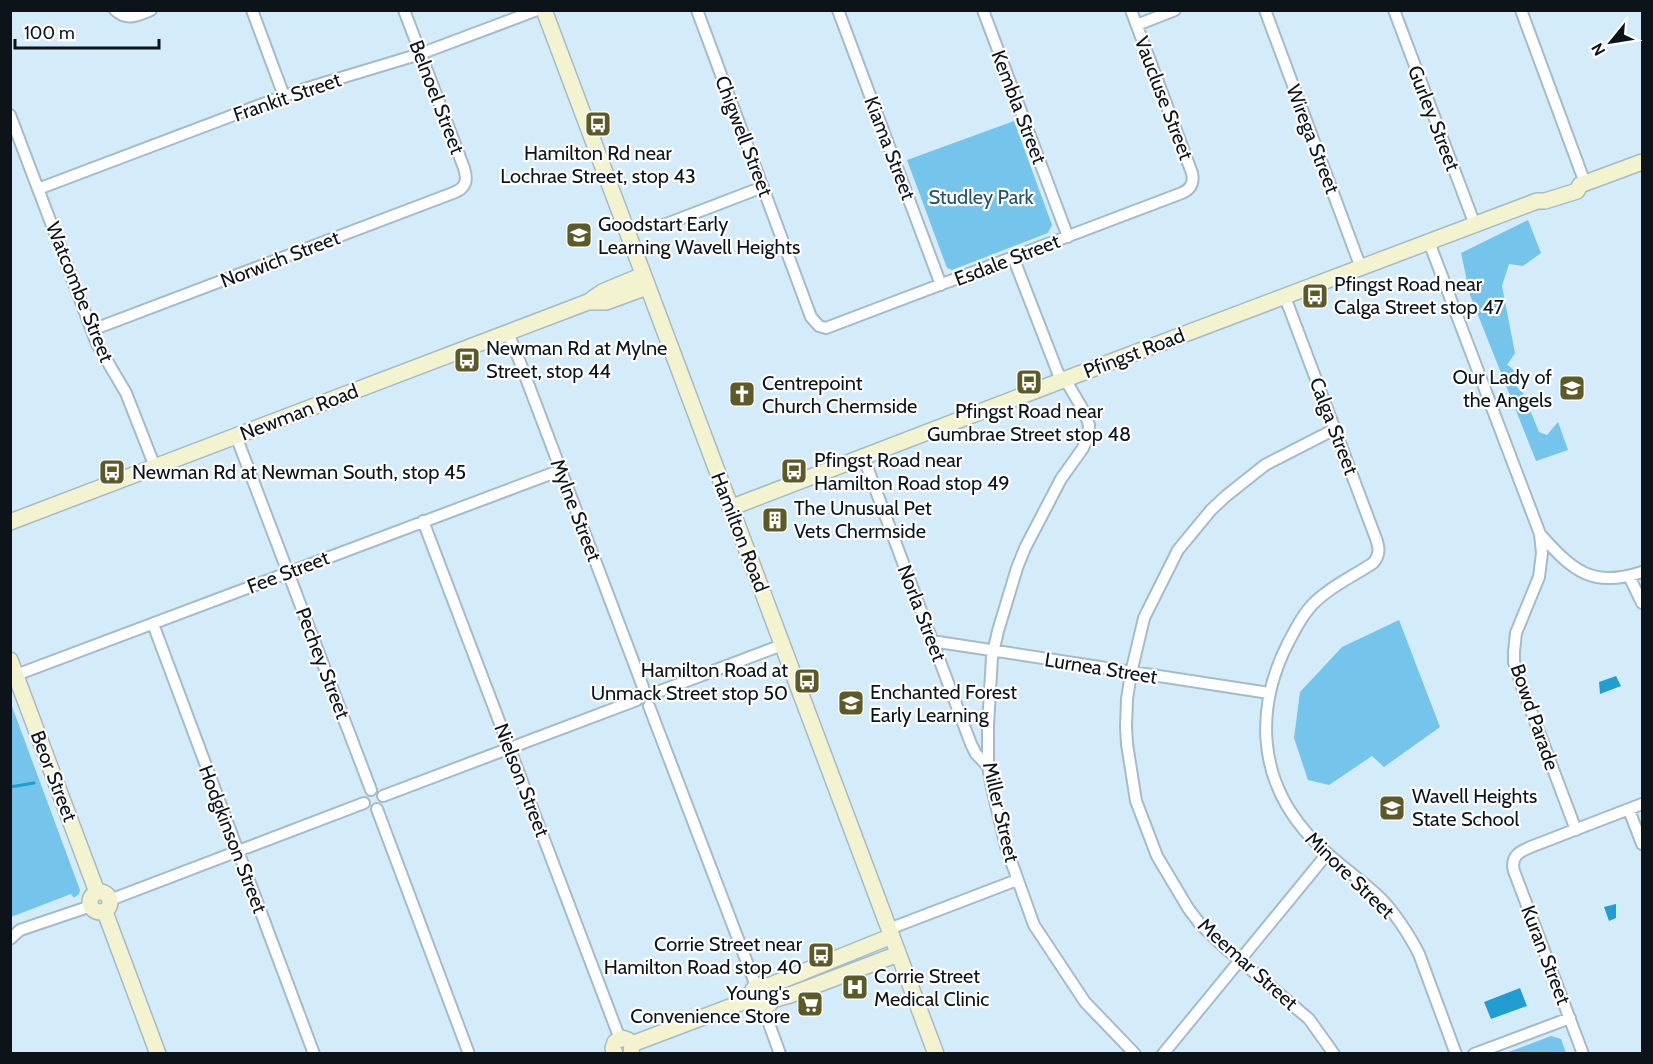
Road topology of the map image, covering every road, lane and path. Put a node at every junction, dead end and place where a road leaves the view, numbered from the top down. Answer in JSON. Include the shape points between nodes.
{"nodes":[{"id":1,"x":115,"y":10,"type":"edge"},
{"id":2,"x":151,"y":10,"type":"edge"},
{"id":3,"x":252,"y":10,"type":"edge"},
{"id":4,"x":404,"y":10,"type":"edge"},
{"id":5,"x":537,"y":10,"type":"edge"},
{"id":6,"x":544,"y":10,"type":"edge"},
{"id":7,"x":697,"y":10,"type":"edge"},
{"id":8,"x":838,"y":10,"type":"edge"},
{"id":9,"x":983,"y":10,"type":"edge"},
{"id":10,"x":1131,"y":10,"type":"edge"},
{"id":11,"x":1175,"y":10,"type":"edge"},
{"id":12,"x":1264,"y":10,"type":"edge"},
{"id":13,"x":1394,"y":10,"type":"edge"},
{"id":14,"x":1521,"y":10,"type":"edge"},
{"id":15,"x":1137,"y":25,"type":"junction"},
{"id":16,"x":420,"y":54,"type":"junction"},
{"id":17,"x":284,"y":96,"type":"junction"},
{"id":18,"x":10,"y":115,"type":"edge"},
{"id":19,"x":1642,"y":162,"type":"edge"},
{"id":20,"x":466,"y":184,"type":"joint"},
{"id":21,"x":1582,"y":184,"type":"junction"},
{"id":22,"x":1192,"y":185,"type":"joint"},
{"id":23,"x":764,"y":187,"type":"junction"},
{"id":24,"x":38,"y":189,"type":"junction"},
{"id":25,"x":1474,"y":225,"type":"junction"},
{"id":26,"x":661,"y":226,"type":"dead end"},
{"id":27,"x":1068,"y":237,"type":"junction"},
{"id":28,"x":1429,"y":242,"type":"junction"},
{"id":29,"x":1013,"y":257,"type":"junction"},
{"id":30,"x":1361,"y":267,"type":"junction"},
{"id":31,"x":645,"y":281,"type":"junction"},
{"id":32,"x":941,"y":285,"type":"junction"},
{"id":33,"x":1285,"y":297,"type":"junction"},
{"id":34,"x":819,"y":326,"type":"joint"},
{"id":35,"x":92,"y":330,"type":"junction"},
{"id":36,"x":507,"y":333,"type":"junction"},
{"id":37,"x":1063,"y":380,"type":"junction"},
{"id":38,"x":1335,"y":429,"type":"junction"},
{"id":39,"x":236,"y":436,"type":"junction"},
{"id":40,"x":863,"y":456,"type":"junction"},
{"id":41,"x":155,"y":467,"type":"junction"},
{"id":42,"x":561,"y":470,"type":"junction"},
{"id":43,"x":730,"y":508,"type":"junction"},
{"id":44,"x":423,"y":521,"type":"junction"},
{"id":45,"x":10,"y":522,"type":"edge"},
{"id":46,"x":1540,"y":534,"type":"junction"},
{"id":47,"x":1378,"y":556,"type":"joint"},
{"id":48,"x":289,"y":572,"type":"junction"},
{"id":49,"x":1642,"y":572,"type":"edge"},
{"id":50,"x":1629,"y":576,"type":"junction"},
{"id":51,"x":1642,"y":603,"type":"edge"},
{"id":52,"x":153,"y":624,"type":"junction"},
{"id":53,"x":933,"y":641,"type":"junction"},
{"id":54,"x":782,"y":645,"type":"junction"},
{"id":55,"x":993,"y":650,"type":"junction"},
{"id":56,"x":13,"y":668,"type":"edge"},
{"id":57,"x":1131,"y":672,"type":"junction"},
{"id":58,"x":643,"y":687,"type":"junction"},
{"id":59,"x":655,"y":693,"type":"junction"},
{"id":60,"x":1269,"y":693,"type":"junction"},
{"id":61,"x":637,"y":700,"type":"junction"},
{"id":62,"x":649,"y":706,"type":"junction"},
{"id":63,"x":510,"y":748,"type":"junction"},
{"id":64,"x":988,"y":766,"type":"junction"},
{"id":65,"x":371,"y":790,"type":"junction"},
{"id":66,"x":383,"y":796,"type":"junction"},
{"id":67,"x":364,"y":803,"type":"junction"},
{"id":68,"x":1642,"y":804,"type":"edge"},
{"id":69,"x":377,"y":809,"type":"junction"},
{"id":70,"x":1629,"y":810,"type":"junction"},
{"id":71,"x":1576,"y":830,"type":"junction"},
{"id":72,"x":1642,"y":844,"type":"edge"},
{"id":73,"x":237,"y":851,"type":"junction"},
{"id":74,"x":1327,"y":854,"type":"junction"},
{"id":75,"x":1017,"y":880,"type":"junction"},
{"id":76,"x":101,"y":902,"type":"junction"},
{"id":77,"x":890,"y":933,"type":"junction"},
{"id":78,"x":10,"y":939,"type":"edge"},
{"id":79,"x":898,"y":954,"type":"junction"},
{"id":80,"x":1239,"y":961,"type":"junction"},
{"id":81,"x":762,"y":996,"type":"junction"},
{"id":82,"x":1570,"y":1018,"type":"junction"},
{"id":83,"x":620,"y":1049,"type":"edge"},
{"id":84,"x":158,"y":1053,"type":"edge"},
{"id":85,"x":314,"y":1053,"type":"edge"},
{"id":86,"x":469,"y":1053,"type":"edge"},
{"id":87,"x":780,"y":1053,"type":"edge"},
{"id":88,"x":936,"y":1053,"type":"edge"},
{"id":89,"x":1135,"y":1053,"type":"edge"},
{"id":90,"x":1163,"y":1053,"type":"edge"},
{"id":91,"x":1335,"y":1053,"type":"edge"},
{"id":92,"x":1456,"y":1053,"type":"edge"},
{"id":93,"x":1474,"y":1053,"type":"edge"},
{"id":94,"x":1583,"y":1053,"type":"edge"}],
"edges":[{"from":1,"to":2,"type":"street","via":[[125,17]]},
{"from":3,"to":17,"type":"street"},
{"from":4,"to":16,"type":"street","name":"Belnoel Street"},
{"from":5,"to":16,"type":"street","name":"Frankit Street"},
{"from":6,"to":31,"type":"main road","name":"Hamilton Road"},
{"from":7,"to":23,"type":"street","name":"Chigwell Street"},
{"from":8,"to":32,"type":"street","name":"Kiama Street"},
{"from":9,"to":27,"type":"street","name":"Kembla Street"},
{"from":10,"to":15,"type":"street","name":"Vaucluse Street"},
{"from":11,"to":15,"type":"street"},
{"from":12,"to":30,"type":"street","name":"Wirega Street"},
{"from":13,"to":25,"type":"street","name":"Gurley Street"},
{"from":14,"to":21,"type":"street"},
{"from":15,"to":22,"type":"street","name":"Vaucluse Street","via":[[1192,173]]},
{"from":16,"to":17,"type":"street","name":"Frankit Street"},
{"from":16,"to":20,"type":"street","name":"Belnoel Street","via":[[464,168]]},
{"from":17,"to":24,"type":"street","name":"Frankit Street"},
{"from":18,"to":24,"type":"street","name":"Watcombe Street"},
{"from":19,"to":21,"type":"main road","name":"Pfingst Road"},
{"from":20,"to":35,"type":"street","name":"Norwich Street","via":[[461,190]]},
{"from":21,"to":25,"type":"main road","name":"Pfingst Road","via":[[1573,182],[1538,201]]},
{"from":22,"to":27,"type":"street","name":"Esdale Street","via":[[1182,193]]},
{"from":23,"to":26,"type":"street"},
{"from":23,"to":34,"type":"street","name":"Chigwell Street","via":[[812,317]]},
{"from":24,"to":35,"type":"street","name":"Watcombe Street"},
{"from":25,"to":28,"type":"main road","name":"Pfingst Road"},
{"from":27,"to":29,"type":"street","name":"Esdale Street"},
{"from":28,"to":30,"type":"main road","name":"Pfingst Road"},
{"from":28,"to":46,"type":"street"},
{"from":29,"to":32,"type":"street","name":"Esdale Street"},
{"from":29,"to":37,"type":"street","name":"Miller Street"},
{"from":30,"to":33,"type":"main road","name":"Pfingst Road"},
{"from":31,"to":36,"type":"main road","name":"Newman Road","via":[[606,302],[588,302]]},
{"from":31,"to":43,"type":"main road","name":"Hamilton Road"},
{"from":32,"to":34,"type":"street","name":"Esdale Street","via":[[831,327]]},
{"from":33,"to":37,"type":"main road","name":"Pfingst Road"},
{"from":33,"to":38,"type":"street","name":"Calga Street"},
{"from":35,"to":41,"type":"street","name":"Watcombe Street","via":[[126,393]]},
{"from":36,"to":39,"type":"main road","name":"Newman Road"},
{"from":36,"to":42,"type":"street","name":"Mylne Street"},
{"from":37,"to":40,"type":"main road","name":"Pfingst Road"},
{"from":37,"to":55,"type":"street","name":"Miller Street","via":[[1086,413],[1088,436],[1025,548]]},
{"from":38,"to":47,"type":"street","name":"Calga Street","via":[[1378,543]]},
{"from":38,"to":57,"type":"street","name":"Meemar Street","via":[[1265,465],[1211,510],[1178,550],[1149,608]]},
{"from":39,"to":41,"type":"main road","name":"Newman Road"},
{"from":39,"to":48,"type":"street","name":"Pechey Street"},
{"from":40,"to":43,"type":"main road","name":"Pfingst Road"},
{"from":40,"to":53,"type":"street","name":"Norla Street"},
{"from":41,"to":45,"type":"main road","name":"Newman Road"},
{"from":42,"to":44,"type":"street","name":"Fee Street"},
{"from":42,"to":58,"type":"street","name":"Mylne Street"},
{"from":43,"to":54,"type":"main road","name":"Hamilton Road"},
{"from":44,"to":48,"type":"street","name":"Fee Street"},
{"from":44,"to":63,"type":"street","name":"Nielson Street"},
{"from":46,"to":50,"type":"street","via":[[1561,558],[1580,571],[1610,579]]},
{"from":46,"to":71,"type":"street","name":"Bowd Parade","via":[[1539,577],[1516,633],[1515,662]]},
{"from":47,"to":60,"type":"street","name":"Minore Street","via":[[1315,602],[1297,626]]},
{"from":48,"to":52,"type":"street","name":"Fee Street"},
{"from":48,"to":65,"type":"street","name":"Pechey Street"},
{"from":49,"to":50,"type":"street"},
{"from":50,"to":51,"type":"street"},
{"from":52,"to":56,"type":"street","name":"Fee Street"},
{"from":52,"to":73,"type":"street","name":"Hodgkinson Street"},
{"from":53,"to":55,"type":"street","name":"Lurnea Street"},
{"from":53,"to":64,"type":"street","name":"Norla Street","via":[[973,749]]},
{"from":54,"to":59,"type":"street"},
{"from":54,"to":77,"type":"main road","name":"Hamilton Road"},
{"from":55,"to":57,"type":"street","name":"Lurnea Street"},
{"from":55,"to":64,"type":"street","name":"Miller Street"},
{"from":56,"to":76,"type":"main road","name":"Beor Street"},
{"from":57,"to":60,"type":"street","name":"Lurnea Street"},
{"from":57,"to":80,"type":"street","name":"Meemar Street","via":[[1127,744],[1140,814],[1156,856],[1188,908]]},
{"from":58,"to":59,"type":"street"},
{"from":58,"to":61,"type":"street"},
{"from":59,"to":62,"type":"street"},
{"from":60,"to":74,"type":"street","name":"Minore Street","via":[[1265,734],[1271,766],[1291,812]]},
{"from":61,"to":62,"type":"street"},
{"from":61,"to":63,"type":"street"},
{"from":62,"to":81,"type":"street"},
{"from":63,"to":66,"type":"street"},
{"from":63,"to":83,"type":"street","name":"Nielson Street"},
{"from":64,"to":75,"type":"street","name":"Miller Street","via":[[1000,826]]},
{"from":65,"to":66,"type":"street"},
{"from":65,"to":67,"type":"street","via":[[365,794]]},
{"from":66,"to":69,"type":"street"},
{"from":67,"to":69,"type":"street"},
{"from":67,"to":73,"type":"street"},
{"from":68,"to":70,"type":"street"},
{"from":69,"to":86,"type":"street"},
{"from":70,"to":71,"type":"street"},
{"from":70,"to":72,"type":"street"},
{"from":71,"to":82,"type":"street","name":"Kuran Street","via":[[1525,849],[1512,863]]},
{"from":73,"to":76,"type":"street"},
{"from":73,"to":85,"type":"street","name":"Hodgkinson Street"},
{"from":74,"to":80,"type":"street"},
{"from":74,"to":92,"type":"street","name":"Minore Street","via":[[1382,900],[1415,945]]},
{"from":75,"to":77,"type":"street"},
{"from":75,"to":89,"type":"street","name":"Miller Street","via":[[1034,925],[1076,990]]},
{"from":76,"to":78,"type":"street","via":[[20,930]]},
{"from":76,"to":84,"type":"main road","name":"Beor Street"},
{"from":77,"to":79,"type":"main road","name":"Hamilton Road"},
{"from":77,"to":81,"type":"main road"},
{"from":79,"to":81,"type":"main road","via":[[810,988]]},
{"from":79,"to":88,"type":"main road","name":"Hamilton Road"},
{"from":80,"to":90,"type":"street"},
{"from":80,"to":91,"type":"street","name":"Meemar Street","via":[[1309,1019]]},
{"from":81,"to":83,"type":"main road"},
{"from":81,"to":87,"type":"street"},
{"from":82,"to":93,"type":"street"},
{"from":82,"to":94,"type":"street","name":"Kuran Street"}]}
